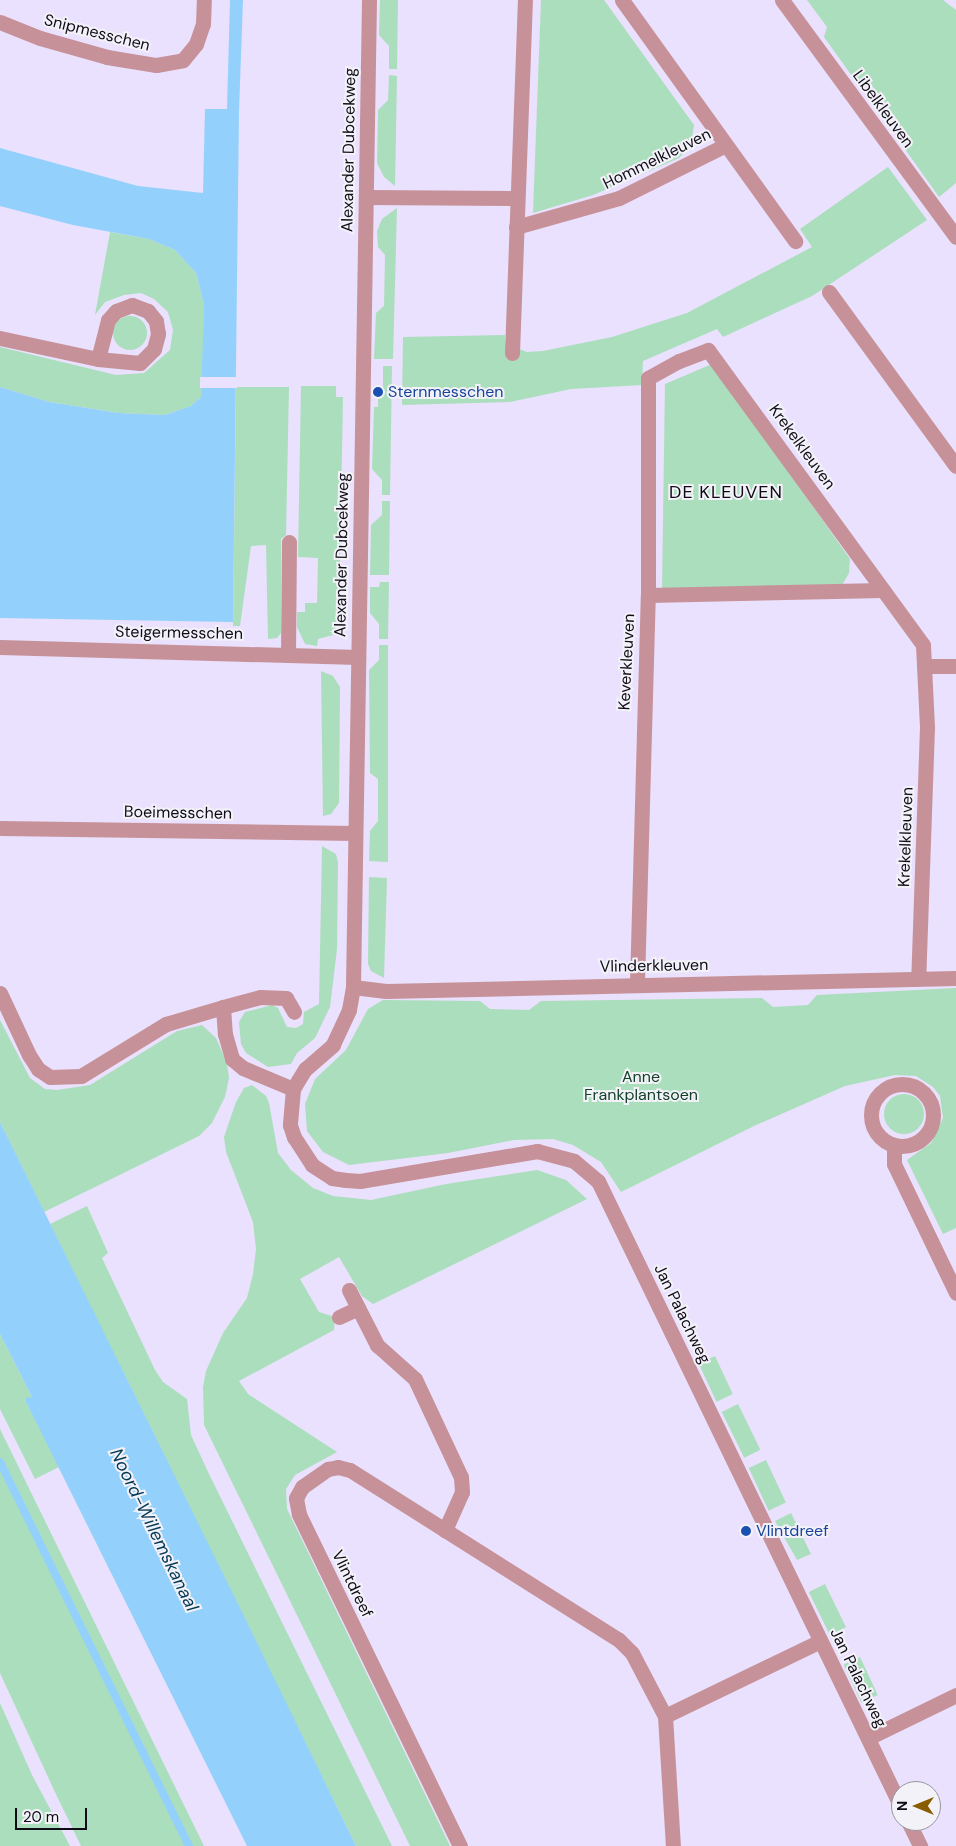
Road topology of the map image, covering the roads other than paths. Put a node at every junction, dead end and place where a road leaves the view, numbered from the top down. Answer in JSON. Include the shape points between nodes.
{"nodes":[{"id":1,"x":204,"y":0,"type":"edge"},
{"id":2,"x":369,"y":0,"type":"edge"},
{"id":3,"x":525,"y":0,"type":"edge"},
{"id":4,"x":622,"y":0,"type":"edge"},
{"id":5,"x":782,"y":0,"type":"edge"},
{"id":6,"x":0,"y":22,"type":"edge"},
{"id":7,"x":726,"y":145,"type":"junction"},
{"id":8,"x":366,"y":197,"type":"junction"},
{"id":9,"x":517,"y":198,"type":"junction"},
{"id":10,"x":516,"y":227,"type":"junction"},
{"id":11,"x":956,"y":237,"type":"edge"},
{"id":12,"x":795,"y":241,"type":"dead end"},
{"id":13,"x":830,"y":292,"type":"dead end"},
{"id":14,"x":0,"y":338,"type":"edge"},
{"id":15,"x":512,"y":353,"type":"dead end"},
{"id":16,"x":98,"y":359,"type":"junction"},
{"id":17,"x":679,"y":361,"type":"joint"},
{"id":18,"x":956,"y":466,"type":"edge"},
{"id":19,"x":289,"y":542,"type":"dead end"},
{"id":20,"x":883,"y":590,"type":"junction"},
{"id":21,"x":648,"y":595,"type":"junction"},
{"id":22,"x":0,"y":647,"type":"edge"},
{"id":23,"x":288,"y":655,"type":"junction"},
{"id":24,"x":358,"y":656,"type":"junction"},
{"id":25,"x":926,"y":666,"type":"junction"},
{"id":26,"x":956,"y":666,"type":"edge"},
{"id":27,"x":0,"y":828,"type":"edge"},
{"id":28,"x":355,"y":834,"type":"junction"},
{"id":29,"x":956,"y":978,"type":"edge"},
{"id":30,"x":918,"y":979,"type":"junction"},
{"id":31,"x":637,"y":983,"type":"junction"},
{"id":32,"x":353,"y":987,"type":"junction"},
{"id":33,"x":0,"y":993,"type":"edge"},
{"id":34,"x":223,"y":1007,"type":"junction"},
{"id":35,"x":294,"y":1012,"type":"dead end"},
{"id":36,"x":292,"y":1089,"type":"junction"},
{"id":37,"x":894,"y":1145,"type":"junction"},
{"id":38,"x":349,"y":1290,"type":"dead end"},
{"id":39,"x":956,"y":1293,"type":"edge"},
{"id":40,"x":358,"y":1308,"type":"junction"},
{"id":41,"x":339,"y":1317,"type":"dead end"},
{"id":42,"x":445,"y":1530,"type":"junction"},
{"id":43,"x":820,"y":1641,"type":"junction"},
{"id":44,"x":956,"y":1695,"type":"edge"},
{"id":45,"x":664,"y":1716,"type":"junction"},
{"id":46,"x":868,"y":1738,"type":"junction"},
{"id":47,"x":891,"y":1786,"type":"edge"},
{"id":48,"x":913,"y":1831,"type":"edge"},
{"id":49,"x":460,"y":1846,"type":"edge"},
{"id":50,"x":673,"y":1846,"type":"edge"},
{"id":51,"x":920,"y":1846,"type":"edge"}],
"edges":[{"from":1,"to":6,"type":"street","name":"Snipmesschen","via":[[203,24],[196,44],[182,60],[156,65],[108,57],[40,38]]},
{"from":2,"to":8,"type":"street","name":"Alexander Dubcekweg"},
{"from":3,"to":9,"type":"street"},
{"from":4,"to":7,"type":"street","name":"Hommelkleuven"},
{"from":5,"to":11,"type":"street","name":"Libelkleuven"},
{"from":7,"to":10,"type":"street","name":"Hommelkleuven","via":[[619,198]]},
{"from":7,"to":12,"type":"street","name":"Hommelkleuven"},
{"from":8,"to":9,"type":"street"},
{"from":8,"to":24,"type":"street","name":"Alexander Dubcekweg"},
{"from":9,"to":10,"type":"street"},
{"from":10,"to":15,"type":"street"},
{"from":13,"to":18,"type":"street"},
{"from":14,"to":16,"type":"street"},
{"from":16,"to":16,"type":"street","via":[[140,363],[154,349],[158,334],[156,321],[148,312],[132,305],[116,311],[108,320]]},
{"from":17,"to":20,"type":"street","name":"Krekelkleuven","via":[[708,350]]},
{"from":17,"to":21,"type":"street","name":"Keverkleuven","via":[[648,378]]},
{"from":19,"to":23,"type":"street"},
{"from":20,"to":21,"type":"street"},
{"from":20,"to":25,"type":"street","name":"Krekelkleuven","via":[[923,645]]},
{"from":21,"to":31,"type":"street","name":"Keverkleuven"},
{"from":22,"to":23,"type":"street","name":"Steigermesschen"},
{"from":23,"to":24,"type":"street","name":"Steigermesschen"},
{"from":24,"to":28,"type":"street","name":"Alexander Dubcekweg"},
{"from":25,"to":26,"type":"street"},
{"from":25,"to":30,"type":"street","name":"Krekelkleuven","via":[[927,727]]},
{"from":27,"to":28,"type":"street","name":"Boeimesschen"},
{"from":28,"to":32,"type":"street","name":"Alexander Dubcekweg"},
{"from":29,"to":30,"type":"street","name":"Vlinderkleuven"},
{"from":30,"to":31,"type":"street","name":"Vlinderkleuven"},
{"from":31,"to":32,"type":"street","name":"Vlinderkleuven","via":[[386,991]]},
{"from":32,"to":36,"type":"street","name":"Alexander Dubcekweg","via":[[350,1010],[333,1045],[304,1069]]},
{"from":33,"to":34,"type":"street","via":[[38,1069],[50,1077],[66,1079],[97,1068],[166,1024]]},
{"from":34,"to":35,"type":"street","via":[[260,997],[286,998]]},
{"from":34,"to":36,"type":"street","via":[[225,1034],[232,1059],[243,1068]]},
{"from":36,"to":43,"type":"street","name":"Jan Palachweg","via":[[290,1125],[294,1137],[312,1165],[332,1178],[360,1181],[537,1151],[574,1161],[588,1170],[607,1197]]},
{"from":37,"to":37,"type":"street","via":[[879,1136],[874,1127],[872,1107],[876,1098],[892,1086],[912,1086],[928,1098],[932,1108],[931,1128],[916,1143]]},
{"from":37,"to":39,"type":"street","via":[[894,1164]]},
{"from":38,"to":40,"type":"street"},
{"from":40,"to":41,"type":"street"},
{"from":40,"to":42,"type":"street","via":[[377,1346],[415,1379],[461,1477],[462,1492]]},
{"from":42,"to":45,"type":"street","name":"Vlintdreef","via":[[619,1640],[632,1653]]},
{"from":42,"to":49,"type":"street","name":"Vlintdreef","via":[[350,1470],[338,1467],[307,1480],[296,1498],[298,1514]]},
{"from":43,"to":45,"type":"street"},
{"from":43,"to":46,"type":"street","name":"Jan Palachweg"},
{"from":44,"to":46,"type":"street"},
{"from":45,"to":50,"type":"street","name":"Vlintdreef"},
{"from":46,"to":47,"type":"street","name":"Jan Palachweg"},
{"from":48,"to":51,"type":"street"}]}
